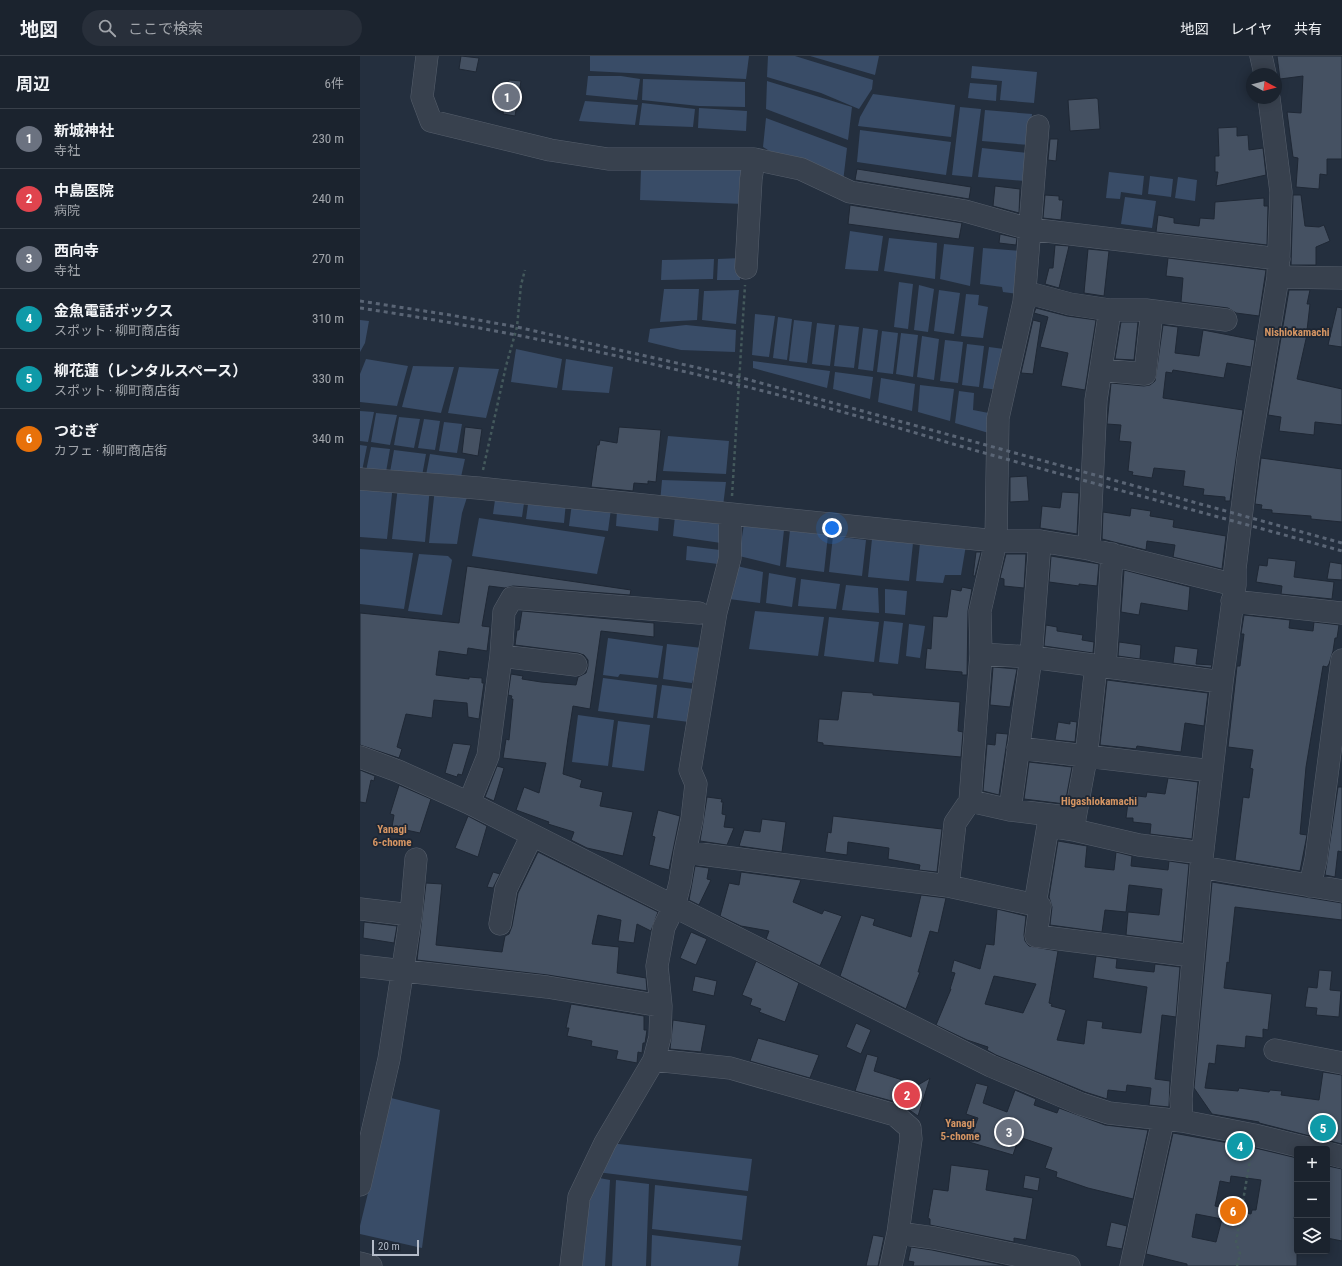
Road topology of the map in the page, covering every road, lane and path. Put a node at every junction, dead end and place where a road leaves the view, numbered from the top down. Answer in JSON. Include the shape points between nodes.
{"nodes":[{"id":1,"x":427,"y":56,"type":"edge"},
{"id":2,"x":1261,"y":56,"type":"edge"},
{"id":3,"x":1264,"y":68,"type":"edge"},
{"id":4,"x":1270,"y":104,"type":"edge"},
{"id":5,"x":1038,"y":126,"type":"dead end"},
{"id":6,"x":754,"y":159,"type":"junction"},
{"id":7,"x":1029,"y":229,"type":"junction"},
{"id":8,"x":746,"y":268,"type":"joint"},
{"id":9,"x":1279,"y":268,"type":"junction"},
{"id":10,"x":525,"y":270,"type":"dead end"},
{"id":11,"x":1342,"y":278,"type":"edge"},
{"id":12,"x":1025,"y":292,"type":"junction"},
{"id":13,"x":1110,"y":310,"type":"junction"},
{"id":14,"x":1152,"y":311,"type":"junction"},
{"id":15,"x":1226,"y":320,"type":"dead end"},
{"id":16,"x":1101,"y":370,"type":"junction"},
{"id":17,"x":360,"y":479,"type":"edge"},
{"id":18,"x":478,"y":488,"type":"junction"},
{"id":19,"x":730,"y":514,"type":"junction"},
{"id":20,"x":996,"y":540,"type":"junction"},
{"id":21,"x":1040,"y":541,"type":"junction"},
{"id":22,"x":1090,"y":549,"type":"junction"},
{"id":23,"x":1112,"y":554,"type":"junction"},
{"id":24,"x":1234,"y":593,"type":"junction"},
{"id":25,"x":1342,"y":612,"type":"edge"},
{"id":26,"x":699,"y":613,"type":"dead end"},
{"id":27,"x":981,"y":654,"type":"junction"},
{"id":28,"x":501,"y":656,"type":"junction"},
{"id":29,"x":1031,"y":657,"type":"junction"},
{"id":30,"x":1342,"y":660,"type":"edge"},
{"id":31,"x":576,"y":664,"type":"dead end"},
{"id":32,"x":1100,"y":666,"type":"junction"},
{"id":33,"x":1222,"y":682,"type":"junction"},
{"id":34,"x":1018,"y":748,"type":"junction"},
{"id":35,"x":360,"y":757,"type":"edge"},
{"id":36,"x":1086,"y":758,"type":"junction"},
{"id":37,"x":1212,"y":771,"type":"junction"},
{"id":38,"x":970,"y":800,"type":"junction"},
{"id":39,"x":469,"y":803,"type":"junction"},
{"id":40,"x":1010,"y":810,"type":"junction"},
{"id":41,"x":1074,"y":824,"type":"junction"},
{"id":42,"x":532,"y":835,"type":"junction"},
{"id":43,"x":685,"y":852,"type":"junction"},
{"id":44,"x":416,"y":860,"type":"dead end"},
{"id":45,"x":1201,"y":860,"type":"junction"},
{"id":46,"x":948,"y":886,"type":"junction"},
{"id":47,"x":1310,"y":886,"type":"junction"},
{"id":48,"x":1342,"y":891,"type":"edge"},
{"id":49,"x":1034,"y":904,"type":"junction"},
{"id":50,"x":674,"y":907,"type":"junction"},
{"id":51,"x":360,"y":909,"type":"edge"},
{"id":52,"x":411,"y":915,"type":"junction"},
{"id":53,"x":500,"y":924,"type":"dead end"},
{"id":54,"x":1193,"y":956,"type":"junction"},
{"id":55,"x":360,"y":966,"type":"edge"},
{"id":56,"x":402,"y":972,"type":"junction"},
{"id":57,"x":661,"y":1006,"type":"junction"},
{"id":58,"x":1274,"y":1050,"type":"dead end"},
{"id":59,"x":654,"y":1060,"type":"junction"},
{"id":60,"x":1342,"y":1063,"type":"edge"},
{"id":61,"x":1172,"y":1121,"type":"junction"},
{"id":62,"x":1254,"y":1135,"type":"junction"},
{"id":63,"x":1299,"y":1146,"type":"edge"},
{"id":64,"x":1330,"y":1154,"type":"edge"},
{"id":65,"x":1342,"y":1157,"type":"edge"},
{"id":66,"x":360,"y":1185,"type":"edge"},
{"id":67,"x":898,"y":1233,"type":"junction"},
{"id":68,"x":360,"y":1263,"type":"edge"},
{"id":69,"x":1056,"y":1265,"type":"edge"},
{"id":70,"x":371,"y":1266,"type":"edge"},
{"id":71,"x":571,"y":1266,"type":"edge"},
{"id":72,"x":891,"y":1266,"type":"edge"},
{"id":73,"x":1131,"y":1266,"type":"edge"},
{"id":74,"x":1237,"y":1266,"type":"edge"}],
"edges":[{"from":1,"to":6,"type":"street","via":[[422,97],[431,121],[550,150],[608,159]]},
{"from":2,"to":3,"type":"street"},
{"from":4,"to":9,"type":"street","via":[[1281,192]]},
{"from":5,"to":7,"type":"street"},
{"from":6,"to":7,"type":"street","via":[[801,169],[850,192],[965,211]]},
{"from":6,"to":8,"type":"street"},
{"from":7,"to":9,"type":"street"},
{"from":7,"to":12,"type":"street"},
{"from":8,"to":19,"type":"path"},
{"from":9,"to":11,"type":"street"},
{"from":9,"to":24,"type":"street","via":[[1248,459]]},
{"from":10,"to":18,"type":"path","via":[[517,328]]},
{"from":12,"to":13,"type":"street","via":[[1070,304]]},
{"from":12,"to":20,"type":"street","via":[[998,418]]},
{"from":13,"to":14,"type":"street"},
{"from":13,"to":16,"type":"street"},
{"from":14,"to":15,"type":"street"},
{"from":14,"to":16,"type":"street","via":[[1145,374]]},
{"from":16,"to":22,"type":"street","via":[[1096,400]]},
{"from":17,"to":18,"type":"street"},
{"from":18,"to":19,"type":"street"},
{"from":19,"to":20,"type":"street"},
{"from":19,"to":43,"type":"street","via":[[730,558],[716,612],[690,770],[696,784]]},
{"from":20,"to":21,"type":"street"},
{"from":20,"to":27,"type":"street","via":[[980,611]]},
{"from":21,"to":22,"type":"street"},
{"from":21,"to":29,"type":"street"},
{"from":22,"to":23,"type":"street"},
{"from":23,"to":24,"type":"street"},
{"from":23,"to":32,"type":"street"},
{"from":24,"to":25,"type":"street"},
{"from":24,"to":33,"type":"street"},
{"from":26,"to":28,"type":"street","via":[[512,598],[504,612]]},
{"from":27,"to":29,"type":"street"},
{"from":27,"to":38,"type":"street"},
{"from":28,"to":31,"type":"street"},
{"from":28,"to":39,"type":"street","via":[[488,756]]},
{"from":29,"to":32,"type":"street"},
{"from":29,"to":34,"type":"street"},
{"from":30,"to":47,"type":"street","via":[[1316,859]]},
{"from":32,"to":33,"type":"street"},
{"from":32,"to":36,"type":"street"},
{"from":33,"to":37,"type":"street"},
{"from":34,"to":36,"type":"street"},
{"from":34,"to":40,"type":"street"},
{"from":35,"to":39,"type":"street"},
{"from":36,"to":37,"type":"street"},
{"from":36,"to":41,"type":"street"},
{"from":37,"to":45,"type":"street"},
{"from":38,"to":40,"type":"street"},
{"from":38,"to":46,"type":"street","via":[[955,823]]},
{"from":39,"to":42,"type":"street"},
{"from":40,"to":41,"type":"street"},
{"from":41,"to":45,"type":"street"},
{"from":41,"to":49,"type":"street","via":[[1048,826]]},
{"from":42,"to":50,"type":"street"},
{"from":42,"to":53,"type":"street","via":[[506,889]]},
{"from":43,"to":46,"type":"street"},
{"from":43,"to":50,"type":"street"},
{"from":44,"to":52,"type":"street"},
{"from":45,"to":47,"type":"street"},
{"from":45,"to":54,"type":"street"},
{"from":46,"to":49,"type":"street"},
{"from":47,"to":48,"type":"street"},
{"from":49,"to":54,"type":"street","via":[[1040,906],[1036,936]]},
{"from":50,"to":57,"type":"street","via":[[664,927],[657,966]]},
{"from":50,"to":61,"type":"street","via":[[991,1066],[1081,1104],[1102,1110]]},
{"from":51,"to":52,"type":"street"},
{"from":52,"to":56,"type":"street"},
{"from":54,"to":61,"type":"street","via":[[1181,1099]]},
{"from":55,"to":56,"type":"street"},
{"from":56,"to":57,"type":"street","via":[[547,988]]},
{"from":56,"to":66,"type":"street","via":[[390,1059]]},
{"from":57,"to":59,"type":"street","via":[[660,1037]]},
{"from":58,"to":60,"type":"street"},
{"from":59,"to":67,"type":"street","via":[[730,1068],[895,1114],[910,1128],[911,1139]]},
{"from":59,"to":71,"type":"street","via":[[605,1143],[579,1197]]},
{"from":61,"to":62,"type":"street"},
{"from":61,"to":73,"type":"street"},
{"from":62,"to":63,"type":"street"},
{"from":62,"to":74,"type":"path","via":[[1236,1242],[1240,1254]]},
{"from":64,"to":65,"type":"street"},
{"from":67,"to":69,"type":"street","via":[[934,1238]]},
{"from":67,"to":72,"type":"street"},
{"from":68,"to":70,"type":"street"}]}
